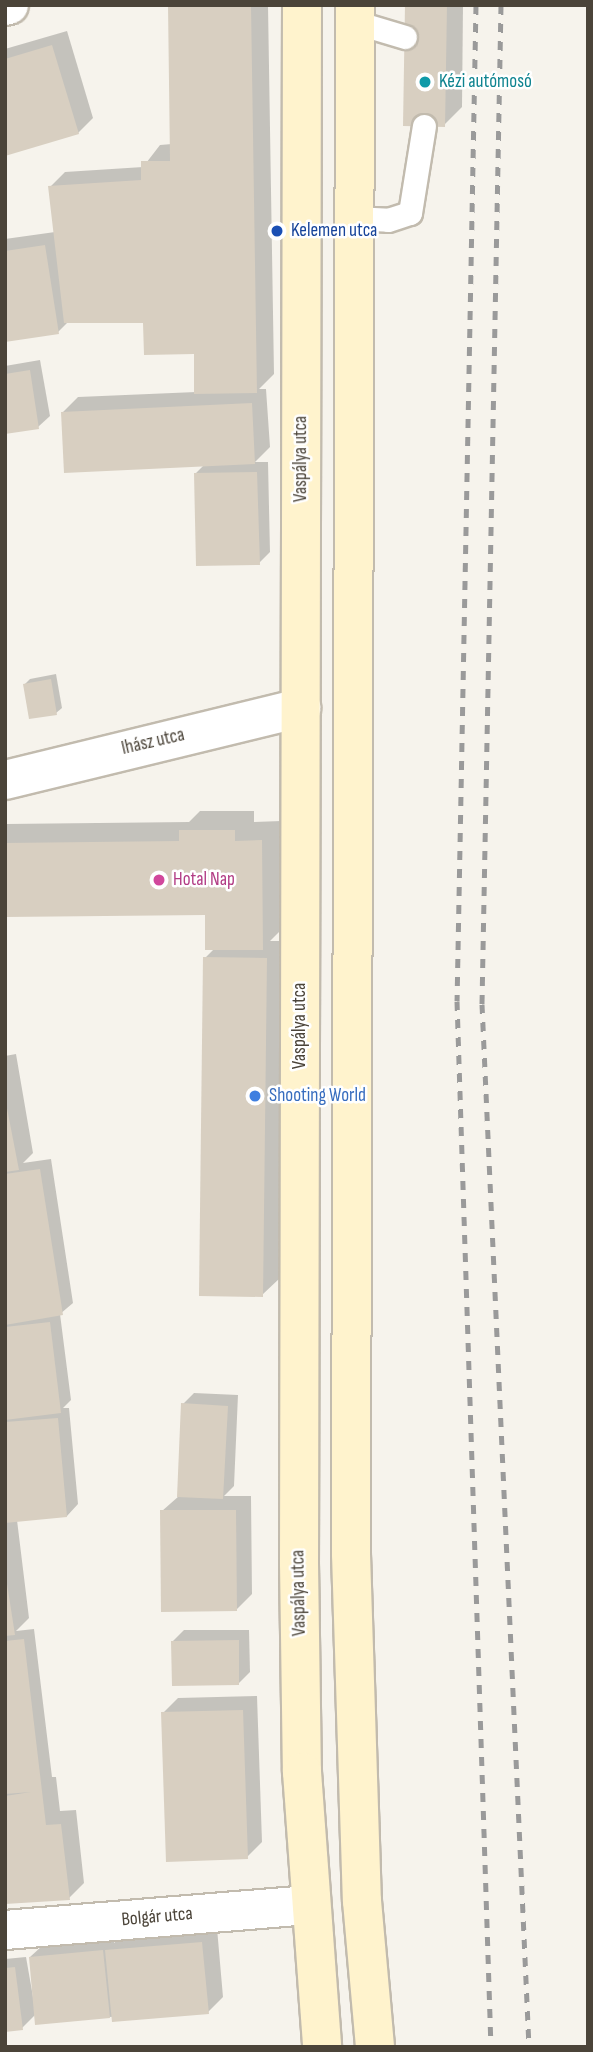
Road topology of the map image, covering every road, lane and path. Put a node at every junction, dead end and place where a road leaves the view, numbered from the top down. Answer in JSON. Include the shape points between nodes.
{"nodes":[{"id":1,"x":302,"y":5,"type":"edge"},
{"id":2,"x":355,"y":14,"type":"edge"},
{"id":3,"x":405,"y":37,"type":"dead end"},
{"id":4,"x":424,"y":126,"type":"dead end"},
{"id":5,"x":354,"y":218,"type":"junction"},
{"id":6,"x":301,"y":708,"type":"junction"},
{"id":7,"x":354,"y":708,"type":"junction"},
{"id":8,"x":5,"y":779,"type":"edge"},
{"id":9,"x":362,"y":1901,"type":"junction"},
{"id":10,"x":309,"y":1905,"type":"junction"},
{"id":11,"x":5,"y":1930,"type":"edge"},
{"id":12,"x":322,"y":2047,"type":"edge"},
{"id":13,"x":374,"y":2047,"type":"edge"}],
"edges":[{"from":1,"to":6,"type":"main road","name":"Vaspálya utca"},
{"from":2,"to":3,"type":"lane"},
{"from":2,"to":5,"type":"main road"},
{"from":4,"to":5,"type":"lane","via":[[410,214],[388,220]]},
{"from":5,"to":7,"type":"main road"},
{"from":6,"to":7,"type":"main road"},
{"from":6,"to":8,"type":"street","name":"Ihász utca"},
{"from":6,"to":10,"type":"main road","name":"Vaspálya utca","via":[[299,1563]]},
{"from":7,"to":9,"type":"main road","via":[[351,1554]]},
{"from":9,"to":10,"type":"main road"},
{"from":9,"to":13,"type":"main road"},
{"from":10,"to":11,"type":"street","name":"Bolgár utca"},
{"from":10,"to":12,"type":"main road","name":"Vaspálya utca"}]}
